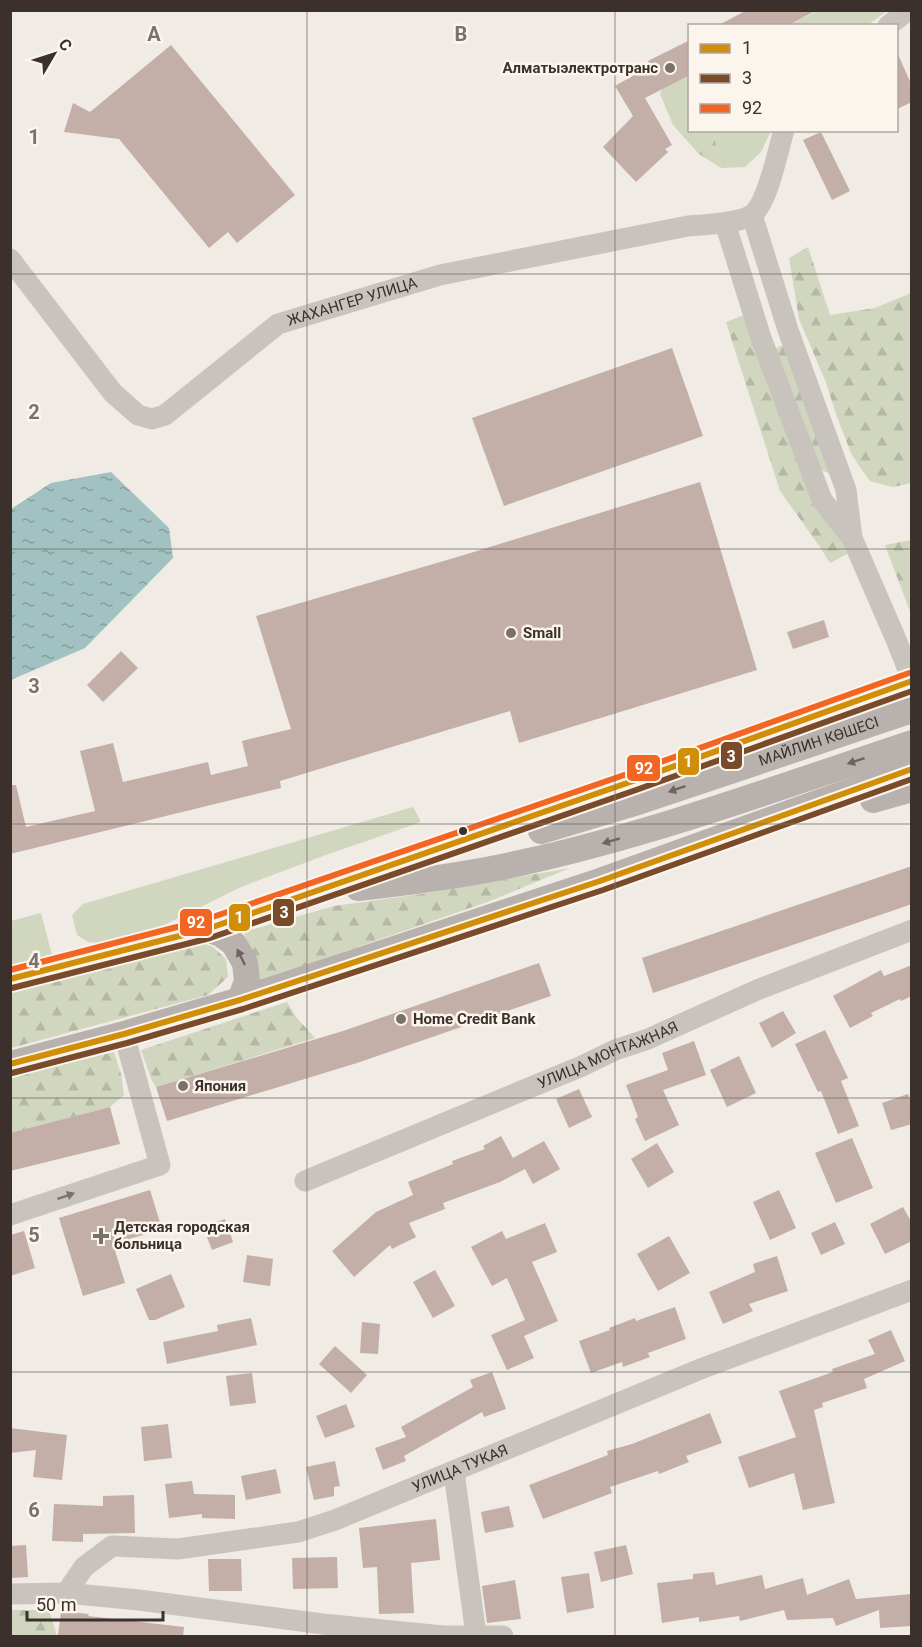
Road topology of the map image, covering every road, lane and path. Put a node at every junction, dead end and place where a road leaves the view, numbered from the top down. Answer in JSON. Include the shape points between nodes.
{"nodes":[{"id":1,"x":906,"y":10,"type":"edge"},
{"id":2,"x":890,"y":24,"type":"edge"},
{"id":3,"x":783,"y":132,"type":"edge"},
{"id":4,"x":752,"y":215,"type":"junction"},
{"id":5,"x":725,"y":223,"type":"junction"},
{"id":6,"x":10,"y":259,"type":"edge"},
{"id":7,"x":852,"y":538,"type":"junction"},
{"id":8,"x":912,"y":680,"type":"edge"},
{"id":9,"x":912,"y":710,"type":"edge"},
{"id":10,"x":912,"y":743,"type":"edge"},
{"id":11,"x":912,"y":770,"type":"edge"},
{"id":12,"x":912,"y":789,"type":"edge"},
{"id":13,"x":600,"y":880,"type":"junction"},
{"id":14,"x":313,"y":893,"type":"junction"},
{"id":15,"x":207,"y":929,"type":"junction"},
{"id":16,"x":912,"y":930,"type":"edge"},
{"id":17,"x":10,"y":979,"type":"edge"},
{"id":18,"x":240,"y":1000,"type":"junction"},
{"id":19,"x":124,"y":1034,"type":"junction"},
{"id":20,"x":10,"y":1064,"type":"edge"},
{"id":21,"x":305,"y":1181,"type":"dead end"},
{"id":22,"x":10,"y":1215,"type":"edge"},
{"id":23,"x":912,"y":1290,"type":"edge"},
{"id":24,"x":454,"y":1472,"type":"junction"},
{"id":25,"x":66,"y":1593,"type":"junction"},
{"id":26,"x":10,"y":1594,"type":"edge"},
{"id":27,"x":476,"y":1635,"type":"edge"},
{"id":28,"x":503,"y":1636,"type":"edge"}],
"edges":[{"from":1,"to":2,"type":"street"},
{"from":3,"to":4,"type":"street","via":[[762,202]]},
{"from":4,"to":5,"type":"street"},
{"from":4,"to":7,"type":"street","via":[[788,330],[846,490]]},
{"from":5,"to":6,"type":"street","name":"ЖАХАНГЕР УЛИЦА","via":[[688,226],[440,275],[278,324],[165,415],[152,419],[138,415],[113,393]]},
{"from":5,"to":7,"type":"street","via":[[761,338],[822,500]]},
{"from":7,"to":8,"type":"street"},
{"from":8,"to":14,"type":"main road","name":"МАЙЛИН КӨШЕСІ"},
{"from":9,"to":14,"type":"main road","name":"МАЙЛИН КӨШЕСІ","one_way":true,"via":[[641,801]]},
{"from":10,"to":14,"type":"main road","name":"МАЙЛИН КӨШЕСІ","one_way":true,"via":[[656,828],[520,864],[426,881]]},
{"from":11,"to":13,"type":"main road"},
{"from":12,"to":13,"type":"main road"},
{"from":13,"to":18,"type":"main road"},
{"from":14,"to":15,"type":"main road","name":"МАЙЛИН КӨШЕСІ"},
{"from":15,"to":17,"type":"main road","name":"МАЙЛИН КӨШЕСІ"},
{"from":18,"to":15,"type":"main road","one_way":true,"via":[[247,981],[245,963],[234,944]]},
{"from":16,"to":21,"type":"street","name":"УЛИЦА МОНТАЖНАЯ","via":[[766,987],[648,1040],[615,1050]]},
{"from":18,"to":19,"type":"main road"},
{"from":19,"to":20,"type":"main road"},
{"from":22,"to":19,"type":"street","one_way":true,"via":[[160,1165]]},
{"from":23,"to":24,"type":"street","name":"УЛИЦА ТУКАЯ","via":[[703,1368]]},
{"from":24,"to":25,"type":"street","name":"УЛИЦА ТУКАЯ","via":[[298,1532],[178,1549],[112,1546],[84,1567]]},
{"from":24,"to":27,"type":"street"},
{"from":25,"to":26,"type":"street"},
{"from":25,"to":27,"type":"street","via":[[323,1624],[432,1635]]},
{"from":27,"to":28,"type":"street"}]}
